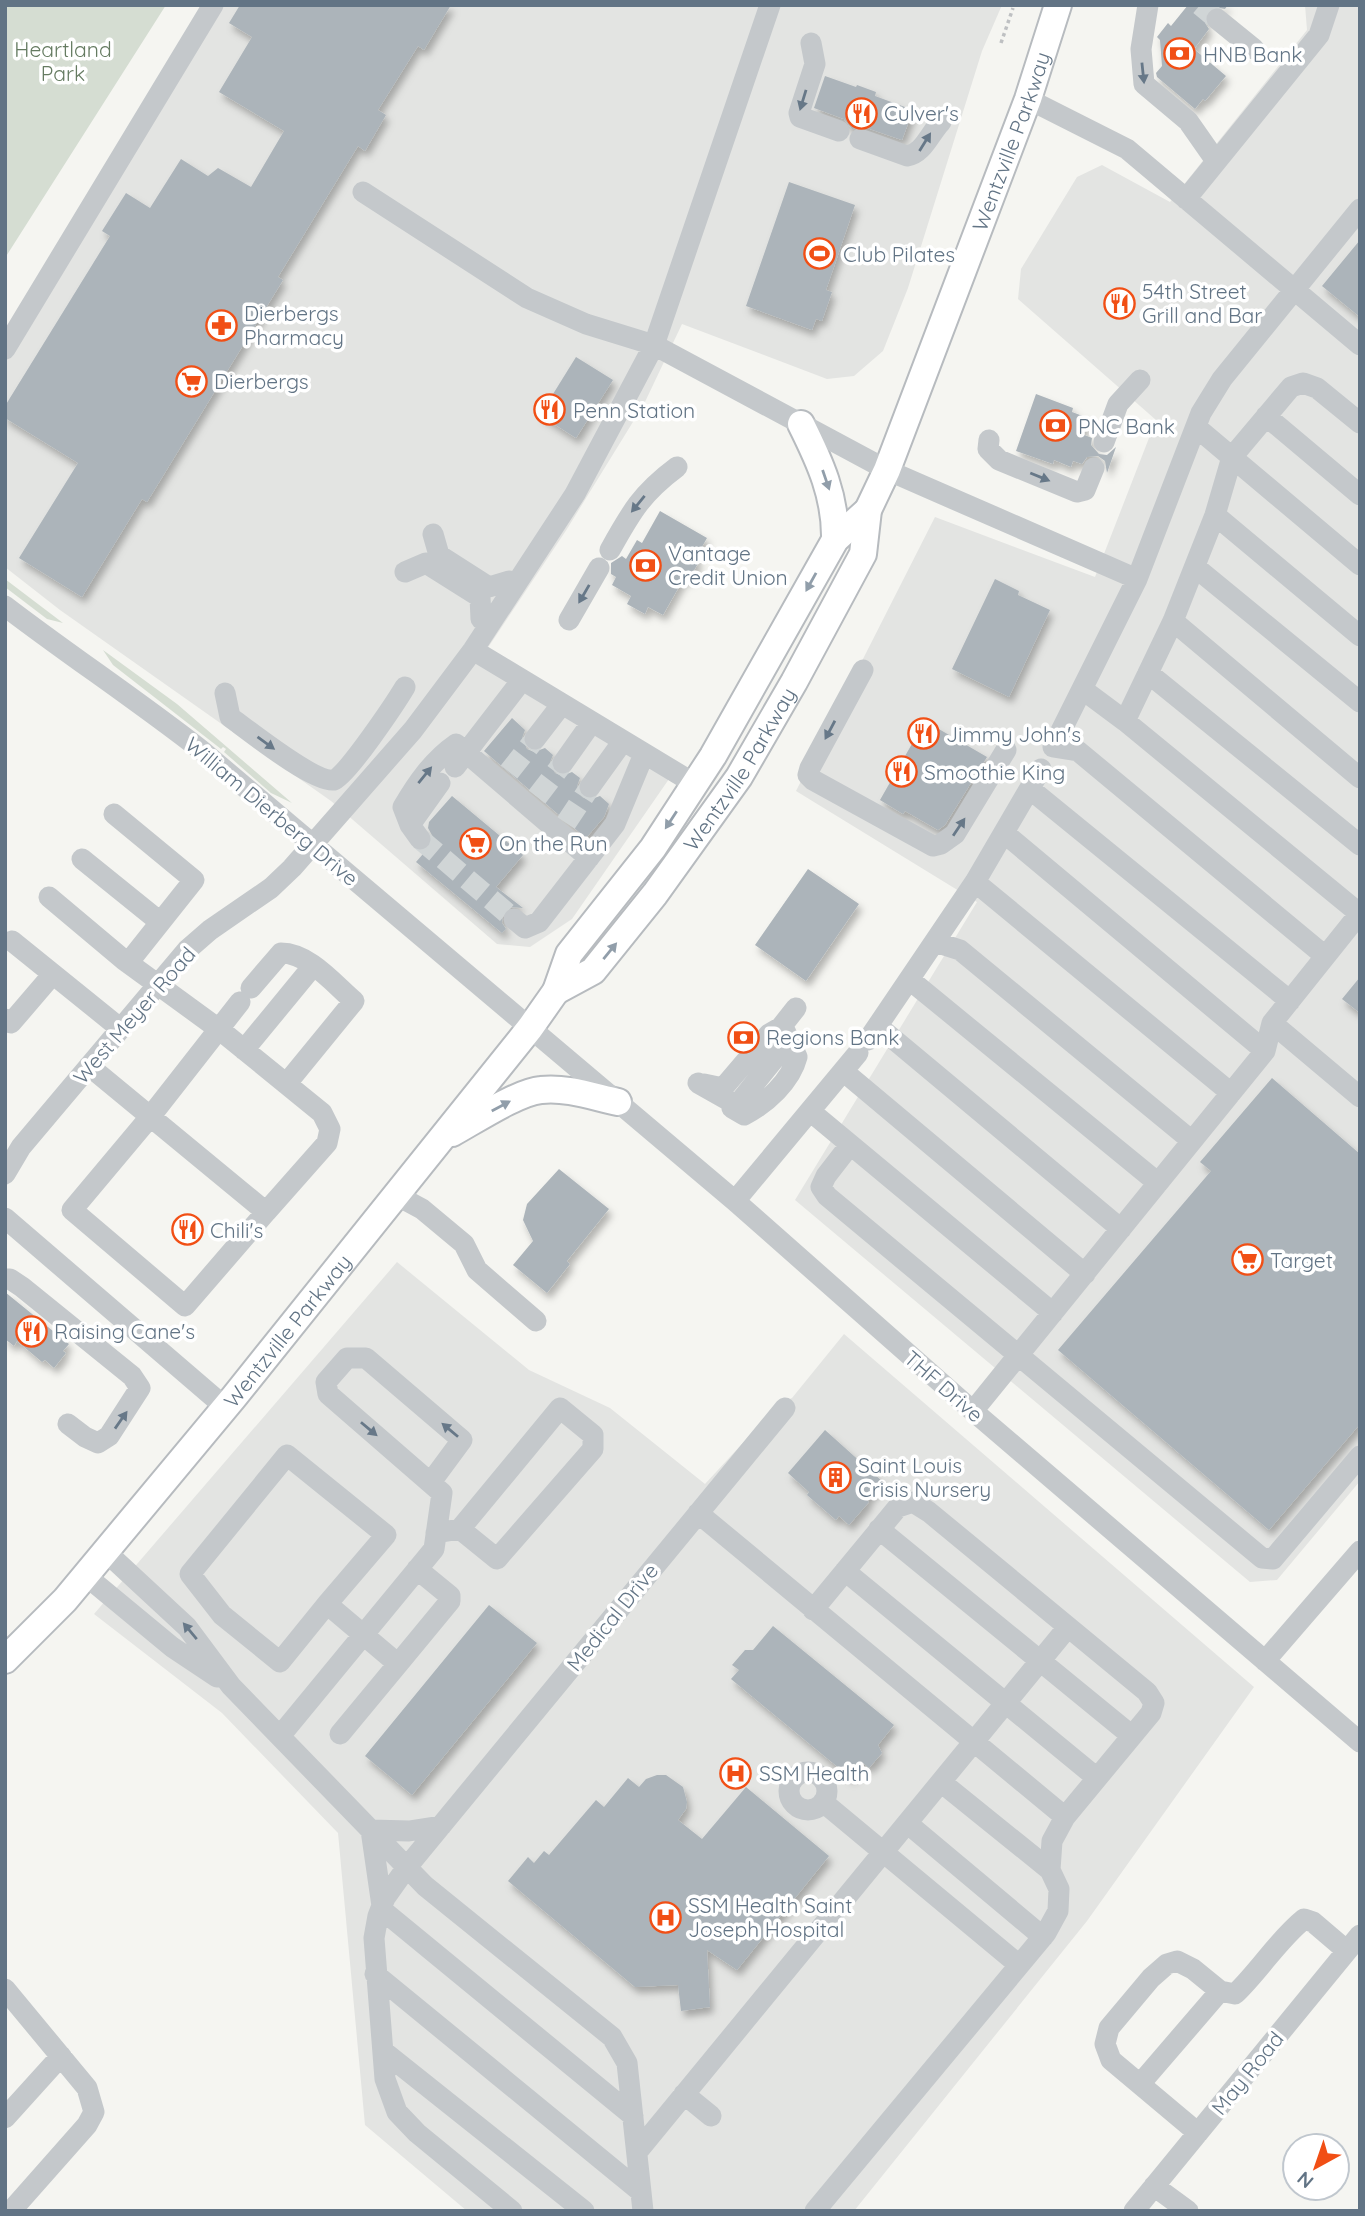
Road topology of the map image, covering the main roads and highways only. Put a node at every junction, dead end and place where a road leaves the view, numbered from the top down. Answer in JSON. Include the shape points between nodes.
{"nodes":[{"id":1,"x":1058,"y":5,"type":"edge"},
{"id":2,"x":801,"y":424,"type":"road end"},
{"id":3,"x":868,"y":510,"type":"junction"},
{"id":4,"x":835,"y":540,"type":"junction"},
{"id":5,"x":556,"y":991,"type":"junction"},
{"id":6,"x":618,"y":1102,"type":"road end"},
{"id":7,"x":441,"y":1139,"type":"junction"},
{"id":8,"x":5,"y":1660,"type":"edge"}],
"edges":[{"from":1,"to":3,"type":"main road","name":"Wentzville Parkway","via":[[1028,99]]},
{"from":2,"to":4,"type":"main road","one_way":true,"via":[[830,491]]},
{"from":3,"to":4,"type":"main road","name":"Wentzville Parkway"},
{"from":5,"to":3,"type":"main road","name":"Wentzville Parkway","one_way":true,"via":[[593,971],[739,777],[863,554]]},
{"from":4,"to":5,"type":"main road","name":"Wentzville Parkway","one_way":true,"via":[[713,757],[653,848],[569,954]]},
{"from":5,"to":7,"type":"main road","name":"Wentzville Parkway"},
{"from":7,"to":6,"type":"main road","one_way":true,"via":[[540,1090]]},
{"from":7,"to":8,"type":"main road","name":"Wentzville Parkway","via":[[65,1600]]}]}
